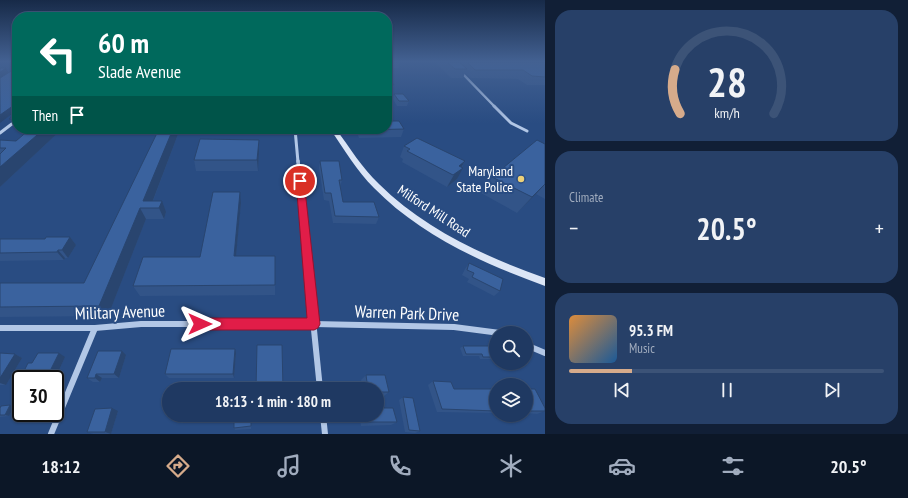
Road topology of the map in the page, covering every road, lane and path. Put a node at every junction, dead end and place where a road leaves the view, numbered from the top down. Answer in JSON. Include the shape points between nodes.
{"nodes":[{"id":1,"x":471,"y":82,"type":"edge"},
{"id":2,"x":12,"y":124,"type":"edge"},
{"id":3,"x":526,"y":131,"type":"dead end"},
{"id":4,"x":0,"y":133,"type":"edge"},
{"id":5,"x":295,"y":134,"type":"edge"},
{"id":6,"x":337,"y":134,"type":"edge"},
{"id":7,"x":545,"y":282,"type":"edge"},
{"id":8,"x":314,"y":324,"type":"junction"},
{"id":9,"x":0,"y":328,"type":"edge"},
{"id":10,"x":95,"y":328,"type":"junction"},
{"id":11,"x":489,"y":332,"type":"edge"},
{"id":12,"x":533,"y":347,"type":"edge"},
{"id":13,"x":545,"y":353,"type":"edge"},
{"id":14,"x":319,"y":382,"type":"edge"},
{"id":15,"x":324,"y":422,"type":"edge"},
{"id":16,"x":51,"y":434,"type":"edge"},
{"id":17,"x":325,"y":434,"type":"edge"}],
"edges":[{"from":1,"to":3,"type":"street","via":[[511,123]]},
{"from":2,"to":4,"type":"street"},
{"from":5,"to":8,"type":"street"},
{"from":6,"to":7,"type":"main road","name":"Milford Mill Road","via":[[377,186],[413,216],[479,255]]},
{"from":8,"to":10,"type":"street","name":"Military Avenue","via":[[141,324]]},
{"from":8,"to":11,"type":"street","name":"Warren Park Drive","via":[[454,327]]},
{"from":8,"to":14,"type":"street"},
{"from":9,"to":10,"type":"street","name":"Military Avenue"},
{"from":10,"to":16,"type":"street"},
{"from":12,"to":13,"type":"street"},
{"from":15,"to":17,"type":"street"}]}
